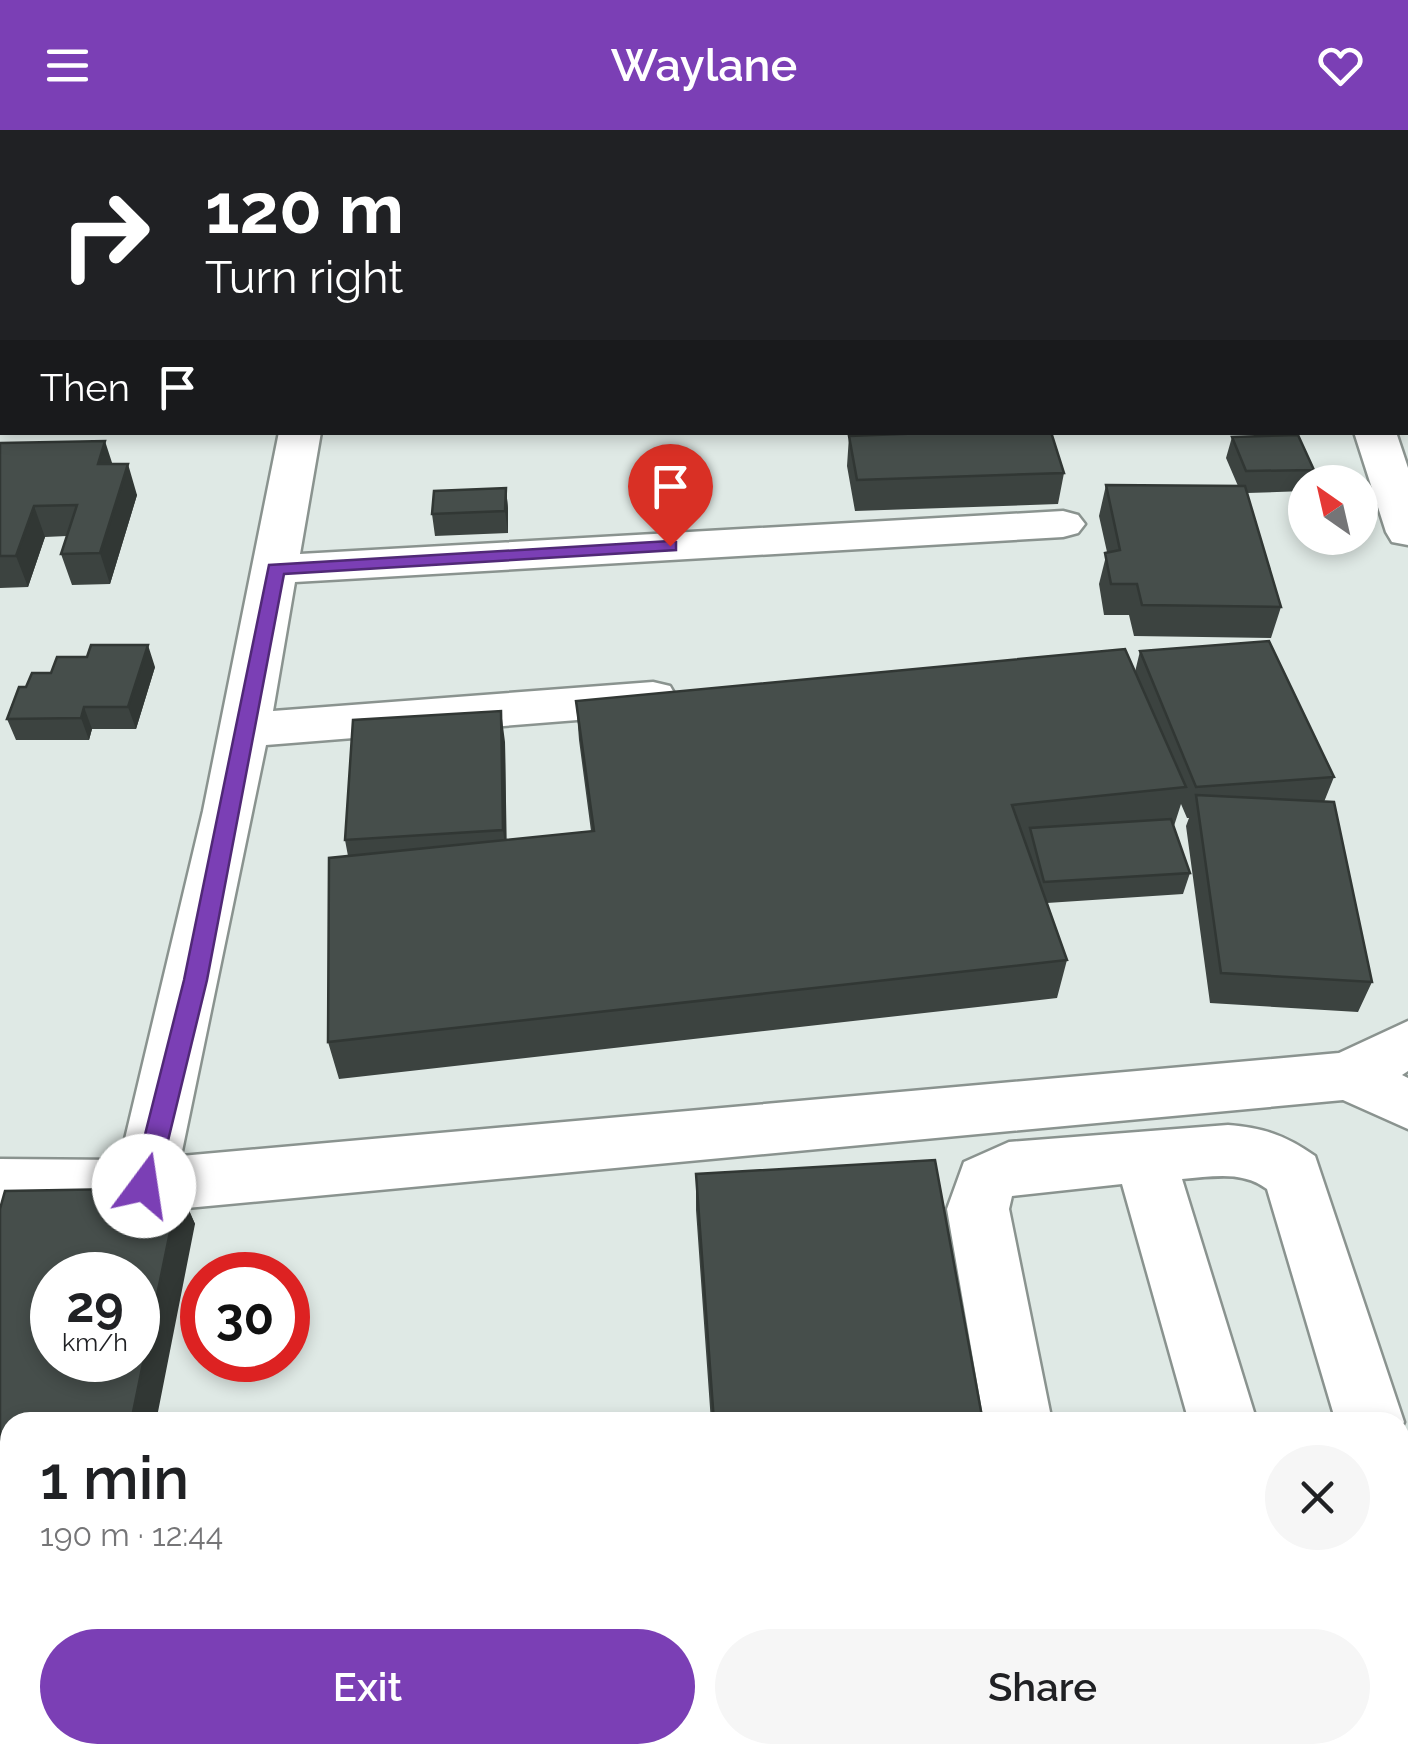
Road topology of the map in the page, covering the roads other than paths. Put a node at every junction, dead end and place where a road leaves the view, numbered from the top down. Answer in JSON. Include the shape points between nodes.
{"nodes":[{"id":1,"x":299,"y":435,"type":"edge"},
{"id":2,"x":1376,"y":435,"type":"edge"},
{"id":3,"x":1063,"y":524,"type":"dead end"},
{"id":4,"x":1408,"y":532,"type":"edge"},
{"id":5,"x":276,"y":569,"type":"junction"},
{"id":6,"x":700,"y":695,"type":"edge"},
{"id":7,"x":247,"y":730,"type":"junction"},
{"id":8,"x":1408,"y":1044,"type":"edge"},
{"id":9,"x":1348,"y":1076,"type":"junction"},
{"id":10,"x":1408,"y":1104,"type":"edge"},
{"id":11,"x":1144,"y":1156,"type":"junction"},
{"id":12,"x":0,"y":1185,"type":"edge"},
{"id":13,"x":144,"y":1186,"type":"junction"},
{"id":14,"x":1016,"y":1412,"type":"edge"},
{"id":15,"x":1220,"y":1412,"type":"edge"},
{"id":16,"x":1367,"y":1412,"type":"edge"}],
"edges":[{"from":1,"to":5,"type":"main road"},
{"from":2,"to":4,"type":"main road"},
{"from":3,"to":5,"type":"main road"},
{"from":5,"to":7,"type":"main road"},
{"from":6,"to":7,"type":"main road"},
{"from":7,"to":13,"type":"main road"},
{"from":8,"to":9,"type":"main road"},
{"from":9,"to":10,"type":"main road"},
{"from":9,"to":13,"type":"main road"},
{"from":11,"to":14,"type":"main road","via":[[1010,1168],[986,1180],[978,1208]]},
{"from":11,"to":15,"type":"main road"},
{"from":11,"to":16,"type":"main road","via":[[1264,1153],[1293,1174]]},
{"from":12,"to":13,"type":"main road"}]}
